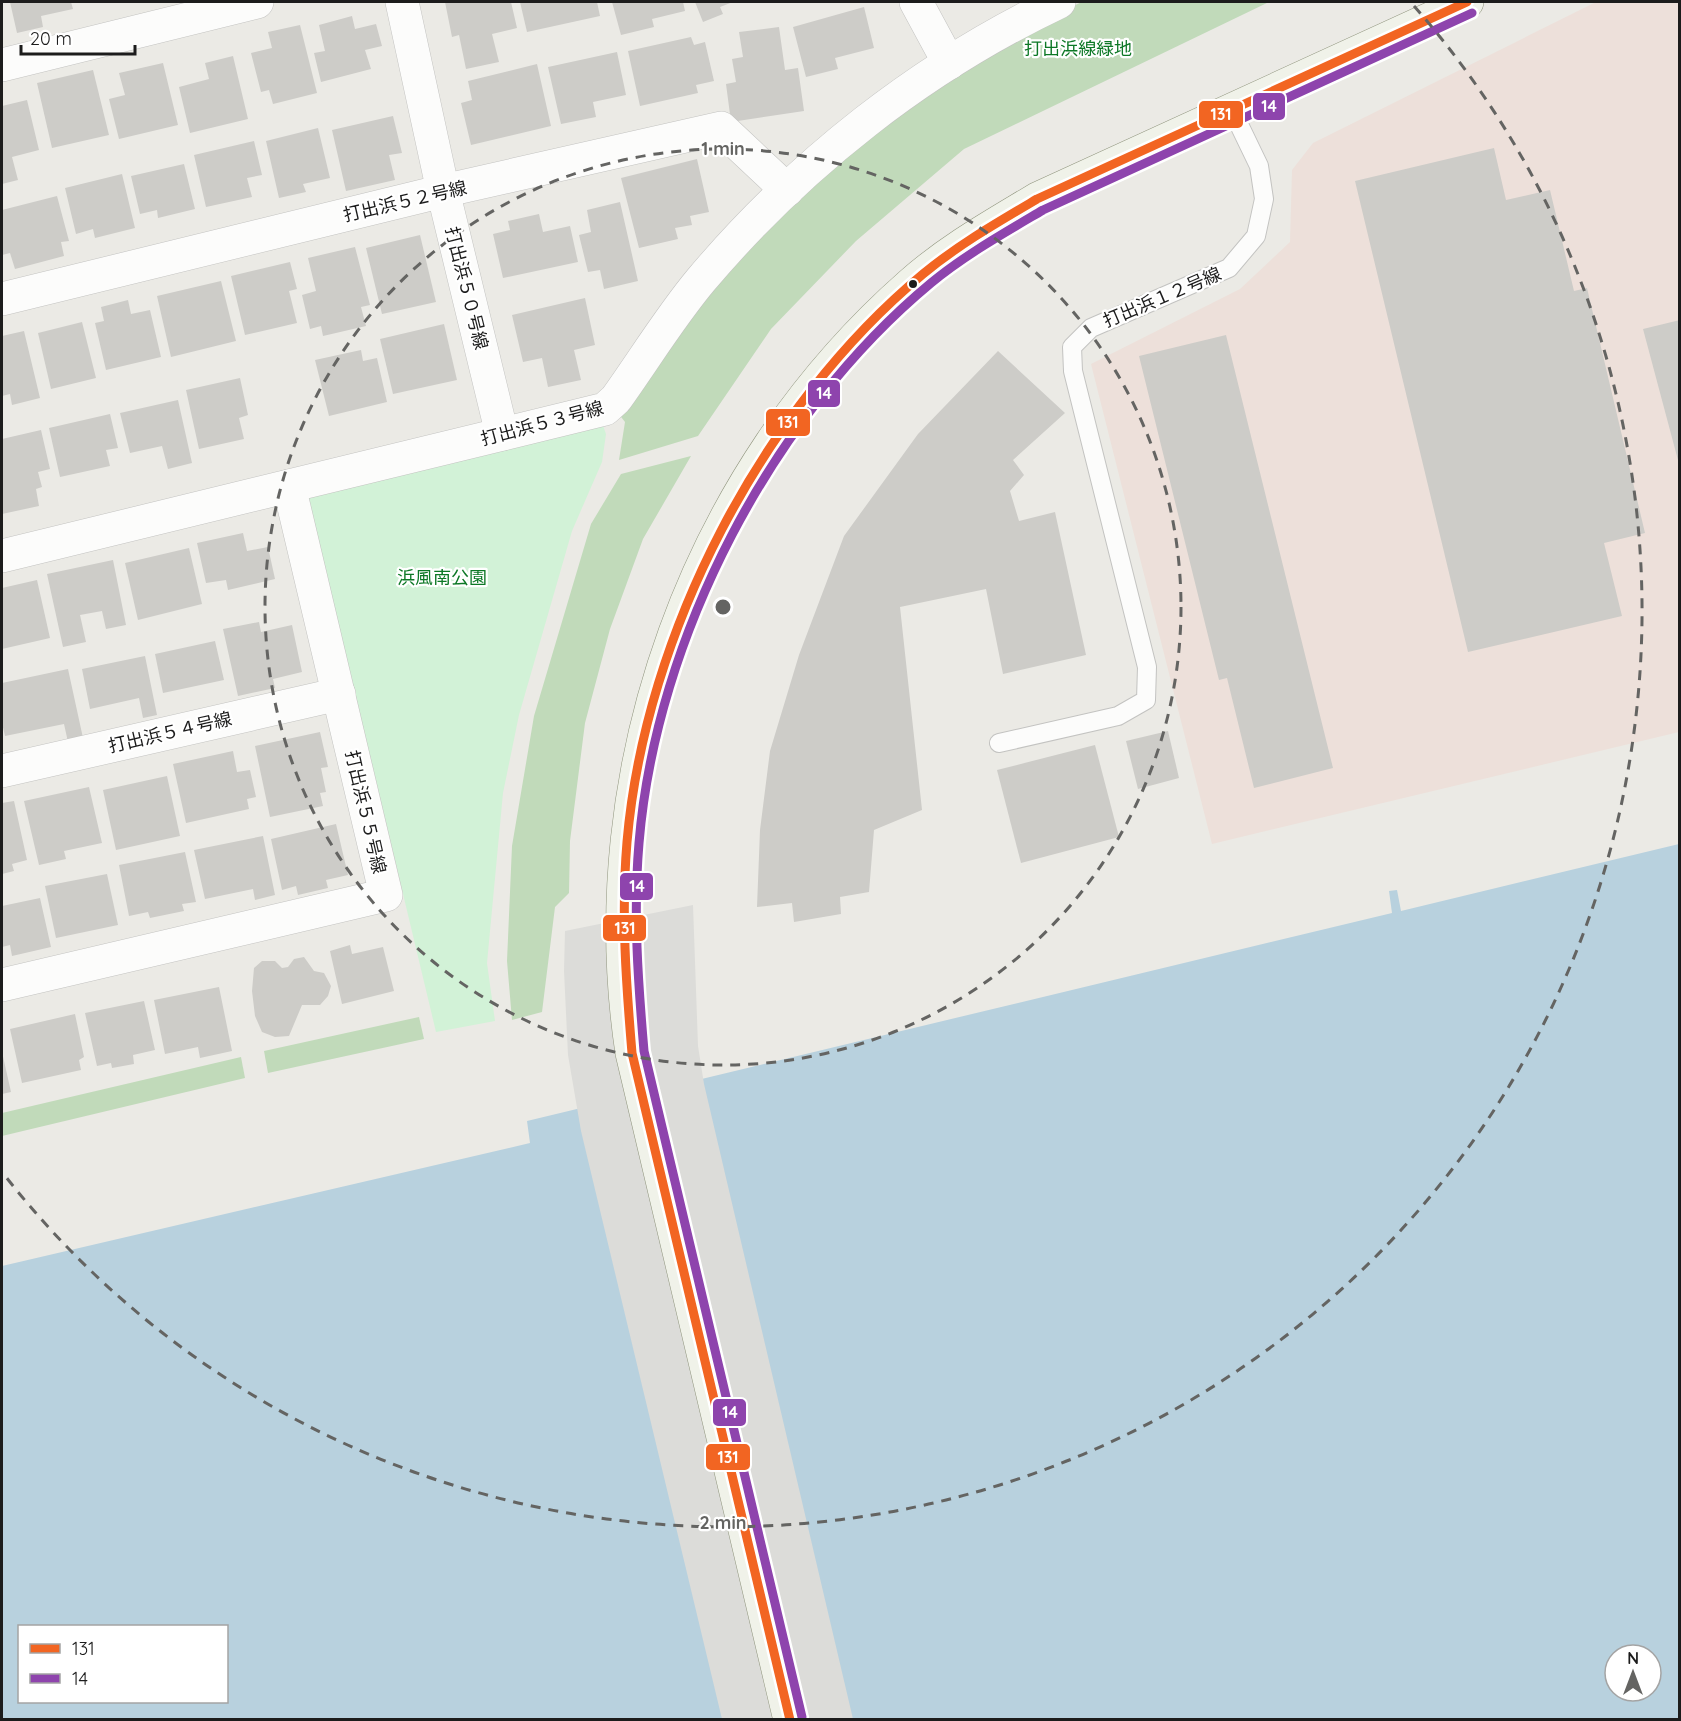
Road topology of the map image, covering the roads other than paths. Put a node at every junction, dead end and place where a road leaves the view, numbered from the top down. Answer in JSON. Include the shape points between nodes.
{"nodes":[{"id":1,"x":257,"y":2,"type":"edge"},
{"id":2,"x":402,"y":2,"type":"edge"},
{"id":3,"x":916,"y":2,"type":"edge"},
{"id":4,"x":1059,"y":2,"type":"edge"},
{"id":5,"x":1467,"y":2,"type":"edge"},
{"id":6,"x":949,"y":63,"type":"junction"},
{"id":7,"x":2,"y":65,"type":"edge"},
{"id":8,"x":1232,"y":110,"type":"junction"},
{"id":9,"x":787,"y":190,"type":"junction"},
{"id":10,"x":443,"y":191,"type":"junction"},
{"id":11,"x":2,"y":299,"type":"edge"},
{"id":12,"x":502,"y":434,"type":"junction"},
{"id":13,"x":289,"y":486,"type":"junction"},
{"id":14,"x":2,"y":556,"type":"edge"},
{"id":15,"x":339,"y":694,"type":"junction"},
{"id":16,"x":999,"y":743,"type":"dead end"},
{"id":17,"x":2,"y":771,"type":"edge"},
{"id":18,"x":2,"y":985,"type":"edge"},
{"id":19,"x":790,"y":1719,"type":"edge"}],
"edges":[{"from":1,"to":7,"type":"street"},
{"from":2,"to":10,"type":"street","name":"打出浜５０号線"},
{"from":3,"to":6,"type":"street"},
{"from":4,"to":6,"type":"street","name":"打出浜５３号線"},
{"from":5,"to":8,"type":"street"},
{"from":6,"to":9,"type":"street","name":"打出浜５３号線","via":[[871,117]]},
{"from":8,"to":16,"type":"lane","name":"打出浜１２号線","via":[[1259,166],[1264,199],[1256,236],[1229,268],[1090,328],[1072,347],[1073,371],[1147,667],[1146,700],[1118,716]]},
{"from":8,"to":19,"type":"street","via":[[1037,199],[973,237],[913,282],[873,319],[801,401],[736,499],[685,603],[647,721],[630,804],[624,905],[623,975],[632,1053]]},
{"from":9,"to":10,"type":"street","name":"打出浜５２号線","via":[[721,128]]},
{"from":9,"to":12,"type":"street","name":"打出浜５３号線","via":[[700,282],[606,409]]},
{"from":10,"to":11,"type":"street","name":"打出浜５２号線"},
{"from":10,"to":12,"type":"street","name":"打出浜５０号線"},
{"from":12,"to":13,"type":"street","name":"打出浜５３号線"},
{"from":13,"to":14,"type":"street","name":"打出浜５３号線"},
{"from":13,"to":15,"type":"street","name":"打出浜５５号線"},
{"from":15,"to":17,"type":"street","name":"打出浜５４号線"},
{"from":15,"to":18,"type":"street","name":"打出浜５５号線","via":[[386,895]]}]}
